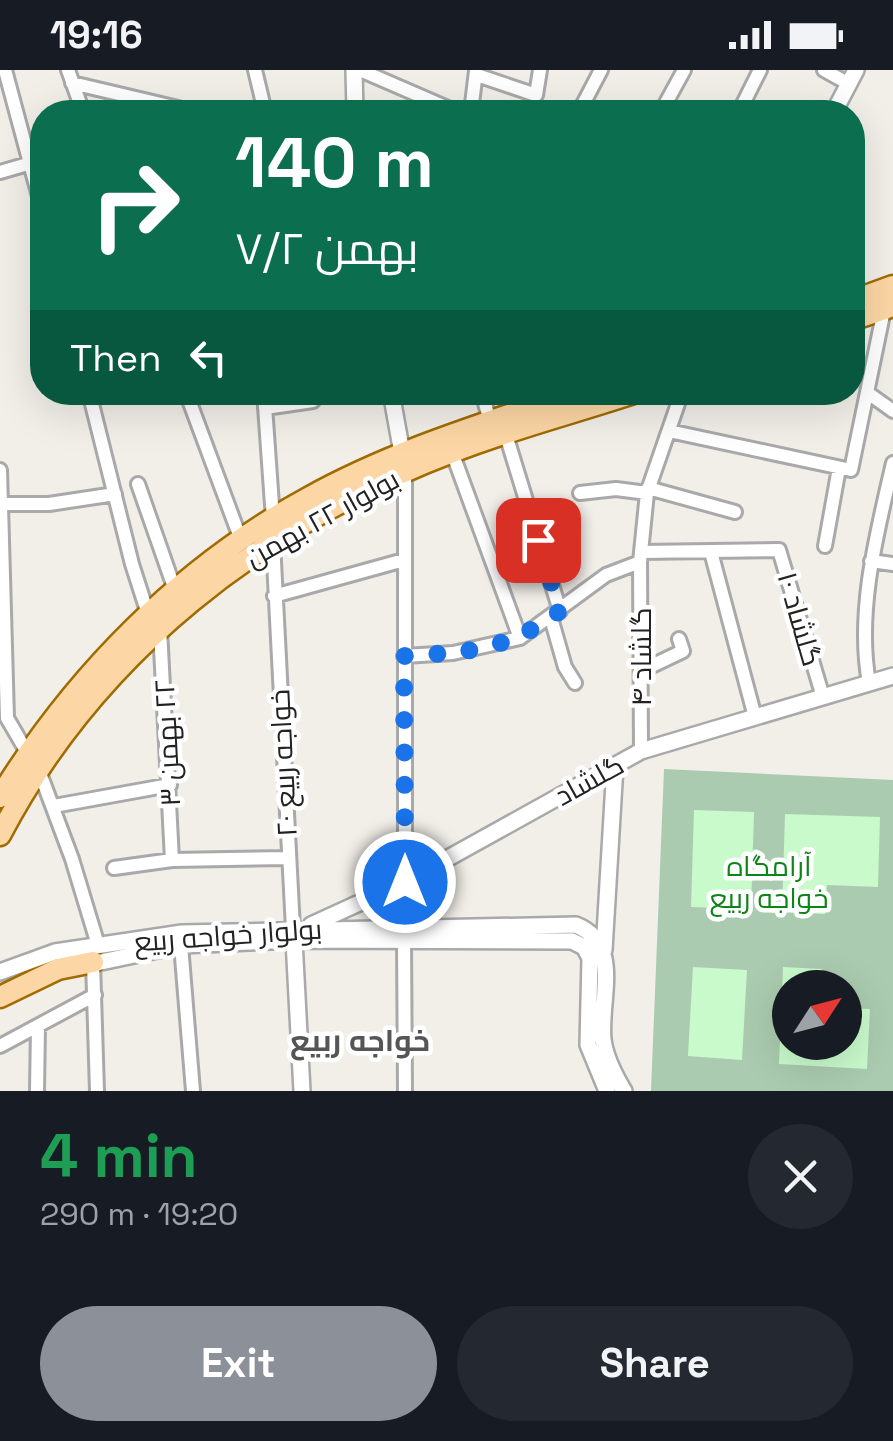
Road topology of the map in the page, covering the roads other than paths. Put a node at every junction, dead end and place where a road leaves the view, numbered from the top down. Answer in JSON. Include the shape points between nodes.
{"nodes":[{"id":1,"x":5,"y":70,"type":"edge"},
{"id":2,"x":255,"y":70,"type":"edge"},
{"id":3,"x":357,"y":70,"type":"edge"},
{"id":4,"x":540,"y":70,"type":"edge"},
{"id":5,"x":600,"y":70,"type":"edge"},
{"id":6,"x":684,"y":70,"type":"edge"},
{"id":7,"x":760,"y":70,"type":"edge"},
{"id":8,"x":824,"y":70,"type":"edge"},
{"id":9,"x":477,"y":73,"type":"edge"},
{"id":10,"x":70,"y":76,"type":"edge"},
{"id":11,"x":852,"y":77,"type":"edge"},
{"id":12,"x":79,"y":100,"type":"edge"},
{"id":13,"x":153,"y":100,"type":"edge"},
{"id":14,"x":262,"y":100,"type":"edge"},
{"id":15,"x":356,"y":100,"type":"edge"},
{"id":16,"x":428,"y":100,"type":"edge"},
{"id":17,"x":473,"y":100,"type":"edge"},
{"id":18,"x":584,"y":100,"type":"edge"},
{"id":19,"x":668,"y":100,"type":"edge"},
{"id":20,"x":745,"y":100,"type":"edge"},
{"id":21,"x":840,"y":100,"type":"edge"},
{"id":22,"x":30,"y":159,"type":"edge"},
{"id":23,"x":30,"y":163,"type":"edge"},
{"id":24,"x":0,"y":172,"type":"edge"},
{"id":25,"x":893,"y":286,"type":"edge"},
{"id":26,"x":865,"y":296,"type":"edge"},
{"id":27,"x":888,"y":308,"type":"edge"},
{"id":28,"x":868,"y":394,"type":"junction"},
{"id":29,"x":865,"y":404,"type":"edge"},
{"id":30,"x":92,"y":405,"type":"edge"},
{"id":31,"x":191,"y":405,"type":"edge"},
{"id":32,"x":265,"y":405,"type":"edge"},
{"id":33,"x":286,"y":405,"type":"edge"},
{"id":34,"x":393,"y":405,"type":"edge"},
{"id":35,"x":488,"y":405,"type":"edge"},
{"id":36,"x":522,"y":405,"type":"edge"},
{"id":37,"x":586,"y":405,"type":"edge"},
{"id":38,"x":678,"y":405,"type":"edge"},
{"id":39,"x":865,"y":405,"type":"edge"},
{"id":40,"x":265,"y":408,"type":"junction"},
{"id":41,"x":893,"y":411,"type":"edge"},
{"id":42,"x":498,"y":428,"type":"junction"},
{"id":43,"x":669,"y":430,"type":"junction"},
{"id":44,"x":452,"y":452,"type":"junction"},
{"id":45,"x":403,"y":462,"type":"junction"},
{"id":46,"x":893,"y":463,"type":"edge"},
{"id":47,"x":845,"y":469,"type":"junction"},
{"id":48,"x":0,"y":470,"type":"edge"},
{"id":49,"x":138,"y":484,"type":"dead end"},
{"id":50,"x":648,"y":491,"type":"junction"},
{"id":51,"x":580,"y":493,"type":"dead end"},
{"id":52,"x":115,"y":494,"type":"junction"},
{"id":53,"x":2,"y":504,"type":"edge"},
{"id":54,"x":734,"y":512,"type":"dead end"},
{"id":55,"x":273,"y":529,"type":"junction"},
{"id":56,"x":241,"y":540,"type":"junction"},
{"id":57,"x":825,"y":546,"type":"dead end"},
{"id":58,"x":710,"y":552,"type":"junction"},
{"id":59,"x":641,"y":557,"type":"junction"},
{"id":60,"x":404,"y":560,"type":"junction"},
{"id":61,"x":871,"y":561,"type":"junction"},
{"id":62,"x":893,"y":564,"type":"edge"},
{"id":63,"x":175,"y":590,"type":"junction"},
{"id":64,"x":274,"y":596,"type":"junction"},
{"id":65,"x":555,"y":614,"type":"junction"},
{"id":66,"x":154,"y":620,"type":"junction"},
{"id":67,"x":520,"y":638,"type":"junction"},
{"id":68,"x":679,"y":640,"type":"dead end"},
{"id":69,"x":404,"y":656,"type":"junction"},
{"id":70,"x":640,"y":672,"type":"junction"},
{"id":71,"x":893,"y":676,"type":"edge"},
{"id":72,"x":575,"y":683,"type":"dead end"},
{"id":73,"x":868,"y":684,"type":"junction"},
{"id":74,"x":823,"y":697,"type":"junction"},
{"id":75,"x":755,"y":717,"type":"junction"},
{"id":76,"x":641,"y":752,"type":"junction"},
{"id":77,"x":33,"y":761,"type":"junction"},
{"id":78,"x":615,"y":766,"type":"junction"},
{"id":79,"x":170,"y":785,"type":"junction"},
{"id":80,"x":0,"y":795,"type":"edge"},
{"id":81,"x":54,"y":806,"type":"junction"},
{"id":82,"x":0,"y":835,"type":"edge"},
{"id":83,"x":289,"y":858,"type":"junction"},
{"id":84,"x":172,"y":860,"type":"junction"},
{"id":85,"x":114,"y":868,"type":"dead end"},
{"id":86,"x":405,"y":882,"type":"junction"},
{"id":87,"x":297,"y":932,"type":"junction"},
{"id":88,"x":404,"y":940,"type":"junction"},
{"id":89,"x":181,"y":945,"type":"junction"},
{"id":90,"x":604,"y":950,"type":"junction"},
{"id":91,"x":95,"y":954,"type":"junction"},
{"id":92,"x":0,"y":972,"type":"edge"},
{"id":93,"x":96,"y":995,"type":"junction"},
{"id":94,"x":0,"y":997,"type":"edge"},
{"id":95,"x":0,"y":1006,"type":"edge"},
{"id":96,"x":38,"y":1026,"type":"junction"},
{"id":97,"x":0,"y":1046,"type":"edge"},
{"id":98,"x":37,"y":1091,"type":"edge"},
{"id":99,"x":97,"y":1091,"type":"edge"},
{"id":100,"x":193,"y":1091,"type":"edge"},
{"id":101,"x":302,"y":1091,"type":"edge"},
{"id":102,"x":405,"y":1091,"type":"edge"},
{"id":103,"x":607,"y":1091,"type":"edge"},
{"id":104,"x":624,"y":1091,"type":"edge"}],
"edges":[{"from":1,"to":22,"type":"street"},
{"from":2,"to":14,"type":"street"},
{"from":3,"to":15,"type":"street"},
{"from":3,"to":16,"type":"street"},
{"from":4,"to":9,"type":"street","via":[[536,95]]},
{"from":5,"to":18,"type":"street"},
{"from":6,"to":19,"type":"street"},
{"from":7,"to":20,"type":"street"},
{"from":8,"to":11,"type":"street"},
{"from":9,"to":17,"type":"street"},
{"from":10,"to":12,"type":"street"},
{"from":10,"to":13,"type":"street"},
{"from":11,"to":21,"type":"street"},
{"from":23,"to":24,"type":"street"},
{"from":25,"to":26,"type":"main road"},
{"from":27,"to":28,"type":"street"},
{"from":28,"to":29,"type":"street"},
{"from":28,"to":41,"type":"street"},
{"from":30,"to":52,"type":"street","name":"٢٢ بهمن ۳"},
{"from":31,"to":56,"type":"street"},
{"from":32,"to":40,"type":"street","name":"خواجه ربیع ۲۰"},
{"from":33,"to":40,"type":"street"},
{"from":34,"to":45,"type":"street"},
{"from":35,"to":42,"type":"street"},
{"from":36,"to":42,"type":"main road","name":"بولوار ۲۲ بهمن"},
{"from":37,"to":42,"type":"main road","name":"بولوار ۲۲ بهمن"},
{"from":38,"to":43,"type":"street","name":"گلشاد ۴"},
{"from":39,"to":47,"type":"street"},
{"from":40,"to":55,"type":"street","name":"خواجه ربیع ۲۰"},
{"from":42,"to":44,"type":"main road","name":"بولوار ۲۲ بهمن"},
{"from":42,"to":45,"type":"main road","name":"بولوار ۲۲ بهمن"},
{"from":42,"to":65,"type":"street"},
{"from":43,"to":47,"type":"street"},
{"from":43,"to":50,"type":"street","name":"گلشاد ۴"},
{"from":44,"to":45,"type":"main road","name":"بولوار ۲۲ بهمن"},
{"from":44,"to":67,"type":"street"},
{"from":45,"to":55,"type":"main road","name":"بولوار ۲۲ بهمن","via":[[308,497]]},
{"from":45,"to":60,"type":"street"},
{"from":46,"to":61,"type":"street"},
{"from":47,"to":57,"type":"street"},
{"from":48,"to":53,"type":"street"},
{"from":49,"to":63,"type":"street"},
{"from":50,"to":51,"type":"street"},
{"from":50,"to":54,"type":"street"},
{"from":50,"to":59,"type":"street","name":"گلشاد ۴"},
{"from":52,"to":53,"type":"street"},
{"from":52,"to":66,"type":"street","name":"٢٢ بهمن ۳"},
{"from":53,"to":77,"type":"street","via":[[7,718]]},
{"from":55,"to":56,"type":"main road","name":"بولوار ۲۲ بهمن"},
{"from":55,"to":64,"type":"street","name":"خواجه ربیع ۲۰"},
{"from":55,"to":66,"type":"main road","name":"بولوار ۲۲ بهمن"},
{"from":56,"to":63,"type":"main road","name":"بولوار ۲۲ بهمن"},
{"from":58,"to":59,"type":"street"},
{"from":58,"to":74,"type":"street","name":"گلشاد ۱۰","via":[[783,555]]},
{"from":58,"to":75,"type":"street"},
{"from":59,"to":65,"type":"street","via":[[606,574]]},
{"from":59,"to":70,"type":"street","name":"گلشاد ۴"},
{"from":60,"to":64,"type":"street"},
{"from":60,"to":69,"type":"street"},
{"from":61,"to":62,"type":"street"},
{"from":61,"to":73,"type":"street"},
{"from":63,"to":66,"type":"main road","name":"بولوار ۲۲ بهمن"},
{"from":64,"to":83,"type":"street","name":"خواجه ربیع ۲۰"},
{"from":65,"to":67,"type":"street"},
{"from":65,"to":72,"type":"street","via":[[565,667]]},
{"from":66,"to":77,"type":"main road","name":"بولوار ۲۲ بهمن","via":[[103,660]]},
{"from":66,"to":79,"type":"street","name":"٢٢ بهمن ۳"},
{"from":67,"to":69,"type":"street"},
{"from":68,"to":70,"type":"street","via":[[682,651]]},
{"from":69,"to":86,"type":"street"},
{"from":70,"to":76,"type":"street","name":"گلشاد ۴"},
{"from":71,"to":73,"type":"street","name":"گلشاد"},
{"from":73,"to":74,"type":"street","name":"گلشاد"},
{"from":74,"to":75,"type":"street","name":"گلشاد"},
{"from":75,"to":76,"type":"street","name":"گلشاد"},
{"from":76,"to":78,"type":"street","name":"گلشاد"},
{"from":77,"to":80,"type":"main road","name":"بولوار ۲۲ بهمن"},
{"from":77,"to":81,"type":"street"},
{"from":77,"to":82,"type":"main road","name":"بولوار ۲۲ بهمن"},
{"from":78,"to":86,"type":"street","name":"گلشاد"},
{"from":78,"to":90,"type":"street"},
{"from":79,"to":81,"type":"street"},
{"from":79,"to":84,"type":"street","name":"٢٢ بهمن ۳"},
{"from":81,"to":91,"type":"street"},
{"from":83,"to":84,"type":"street"},
{"from":83,"to":87,"type":"street","name":"خواجه ربیع ۲۰"},
{"from":84,"to":85,"type":"street"},
{"from":86,"to":87,"type":"street","name":"گلشاد"},
{"from":87,"to":88,"type":"street","name":"بولوار خواجه ربیع"},
{"from":87,"to":89,"type":"street","name":"بولوار خواجه ربیع"},
{"from":87,"to":90,"type":"street","name":"بولوار خواجه ربیع","via":[[569,923],[588,930]]},
{"from":87,"to":91,"type":"street","name":"بولوار خواجه ربیع","via":[[182,933]]},
{"from":87,"to":101,"type":"street"},
{"from":88,"to":102,"type":"street"},
{"from":88,"to":103,"type":"street","name":"بولوار خواجه ربیع","via":[[580,944],[590,958],[588,1044]]},
{"from":89,"to":91,"type":"street","name":"بولوار خواجه ربیع"},
{"from":89,"to":100,"type":"street"},
{"from":90,"to":104,"type":"street","via":[[603,1042]]},
{"from":91,"to":92,"type":"street","name":"بولوار خواجه ربیع","via":[[55,952]]},
{"from":91,"to":93,"type":"street"},
{"from":91,"to":94,"type":"main road"},
{"from":91,"to":95,"type":"street","name":"بولوار خواجه ربیع"},
{"from":93,"to":96,"type":"street"},
{"from":93,"to":99,"type":"street"},
{"from":96,"to":97,"type":"street"},
{"from":96,"to":98,"type":"street"}]}
